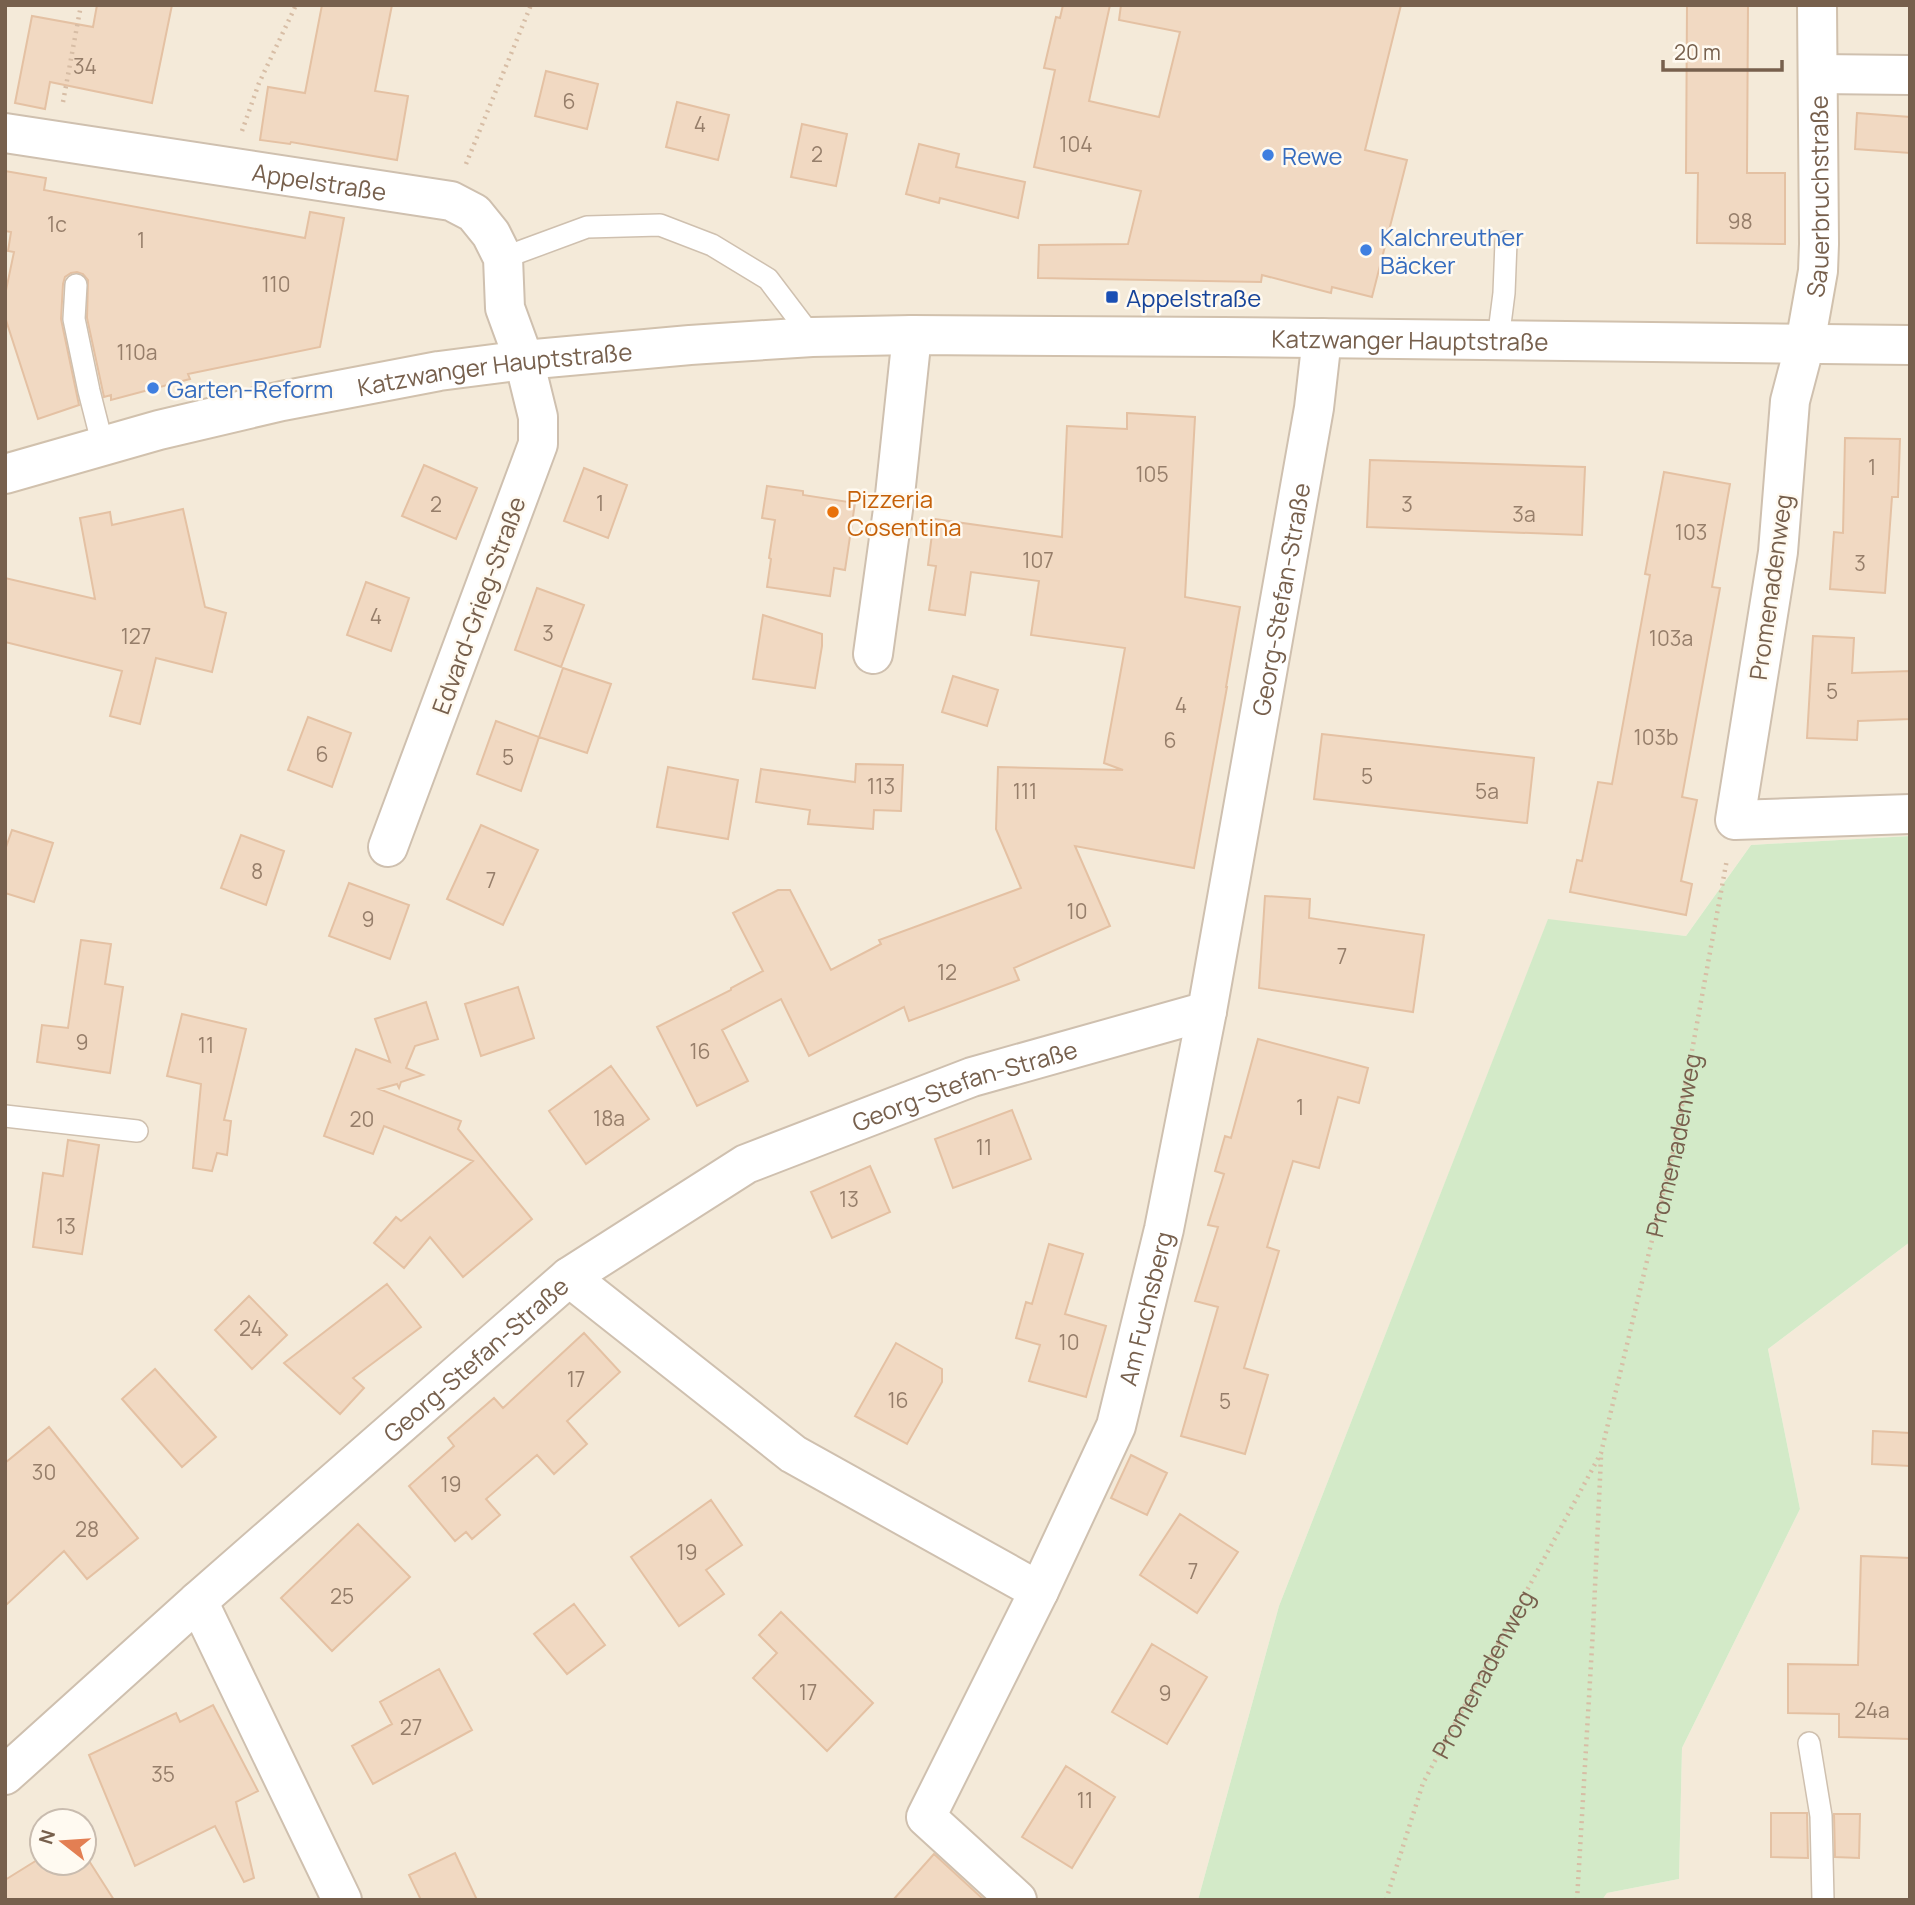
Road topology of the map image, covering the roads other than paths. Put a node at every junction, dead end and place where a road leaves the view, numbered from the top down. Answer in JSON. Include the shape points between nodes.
{"nodes":[{"id":1,"x":1817,"y":5,"type":"edge"},
{"id":2,"x":1818,"y":74,"type":"junction"},
{"id":3,"x":1910,"y":75,"type":"edge"},
{"id":4,"x":5,"y":133,"type":"edge"},
{"id":5,"x":1506,"y":242,"type":"dead end"},
{"id":6,"x":503,"y":258,"type":"junction"},
{"id":7,"x":76,"y":285,"type":"dead end"},
{"id":8,"x":912,"y":335,"type":"junction"},
{"id":9,"x":812,"y":337,"type":"junction"},
{"id":10,"x":1322,"y":338,"type":"junction"},
{"id":11,"x":1498,"y":340,"type":"junction"},
{"id":12,"x":1805,"y":344,"type":"junction"},
{"id":13,"x":1910,"y":345,"type":"edge"},
{"id":14,"x":524,"y":360,"type":"junction"},
{"id":15,"x":103,"y":446,"type":"junction"},
{"id":16,"x":5,"y":474,"type":"edge"},
{"id":17,"x":873,"y":654,"type":"dead end"},
{"id":18,"x":1910,"y":814,"type":"edge"},
{"id":19,"x":388,"y":847,"type":"dead end"},
{"id":20,"x":1207,"y":1011,"type":"junction"},
{"id":21,"x":5,"y":1116,"type":"edge"},
{"id":22,"x":137,"y":1131,"type":"dead end"},
{"id":23,"x":569,"y":1277,"type":"junction"},
{"id":24,"x":1039,"y":1591,"type":"junction"},
{"id":25,"x":198,"y":1601,"type":"junction"},
{"id":26,"x":1809,"y":1743,"type":"dead end"},
{"id":27,"x":5,"y":1775,"type":"edge"},
{"id":28,"x":342,"y":1900,"type":"edge"},
{"id":29,"x":1017,"y":1900,"type":"edge"},
{"id":30,"x":1824,"y":1900,"type":"edge"}],
"edges":[{"from":1,"to":2,"type":"street","name":"Sauerbruchstraße"},
{"from":2,"to":3,"type":"street"},
{"from":2,"to":12,"type":"street","name":"Sauerbruchstraße","via":[[1818,271]]},
{"from":4,"to":6,"type":"street","name":"Appelstraße","via":[[451,201],[474,213]]},
{"from":5,"to":11,"type":"lane"},
{"from":6,"to":9,"type":"lane","via":[[587,228],[660,225],[712,245],[768,279]]},
{"from":6,"to":14,"type":"street","name":"Appelstraße","via":[[505,308]]},
{"from":7,"to":15,"type":"lane","via":[[74,319]]},
{"from":8,"to":9,"type":"street","name":"Katzwanger Hauptstraße"},
{"from":8,"to":10,"type":"street","name":"Katzwanger Hauptstraße"},
{"from":8,"to":17,"type":"street"},
{"from":9,"to":14,"type":"street","name":"Katzwanger Hauptstraße"},
{"from":10,"to":11,"type":"street","name":"Katzwanger Hauptstraße"},
{"from":10,"to":20,"type":"street","name":"Georg-Stefan-Straße","via":[[1314,408]]},
{"from":11,"to":12,"type":"street","name":"Katzwanger Hauptstraße"},
{"from":12,"to":13,"type":"street","name":"Katzwanger Hauptstraße"},
{"from":12,"to":18,"type":"street","name":"Promenadenweg","via":[[1790,401],[1778,552],[1735,820]]},
{"from":14,"to":15,"type":"street","name":"Katzwanger Hauptstraße","via":[[282,401]]},
{"from":14,"to":19,"type":"street","name":"Edvard-Grieg-Straße","via":[[538,417],[538,444]]},
{"from":15,"to":16,"type":"street","name":"Katzwanger Hauptstraße"},
{"from":20,"to":23,"type":"street","name":"Georg-Stefan-Straße","via":[[972,1077],[746,1164]]},
{"from":20,"to":24,"type":"street","name":"Am Fuchsberg","via":[[1164,1229],[1116,1426]]},
{"from":21,"to":22,"type":"lane"},
{"from":23,"to":24,"type":"street","via":[[793,1454]]},
{"from":23,"to":25,"type":"street","name":"Georg-Stefan-Straße"},
{"from":24,"to":29,"type":"street","name":"Am Fuchsberg","via":[[926,1816]]},
{"from":25,"to":27,"type":"street","name":"Georg-Stefan-Straße"},
{"from":25,"to":28,"type":"street"},
{"from":26,"to":30,"type":"lane","via":[[1821,1816]]}]}
